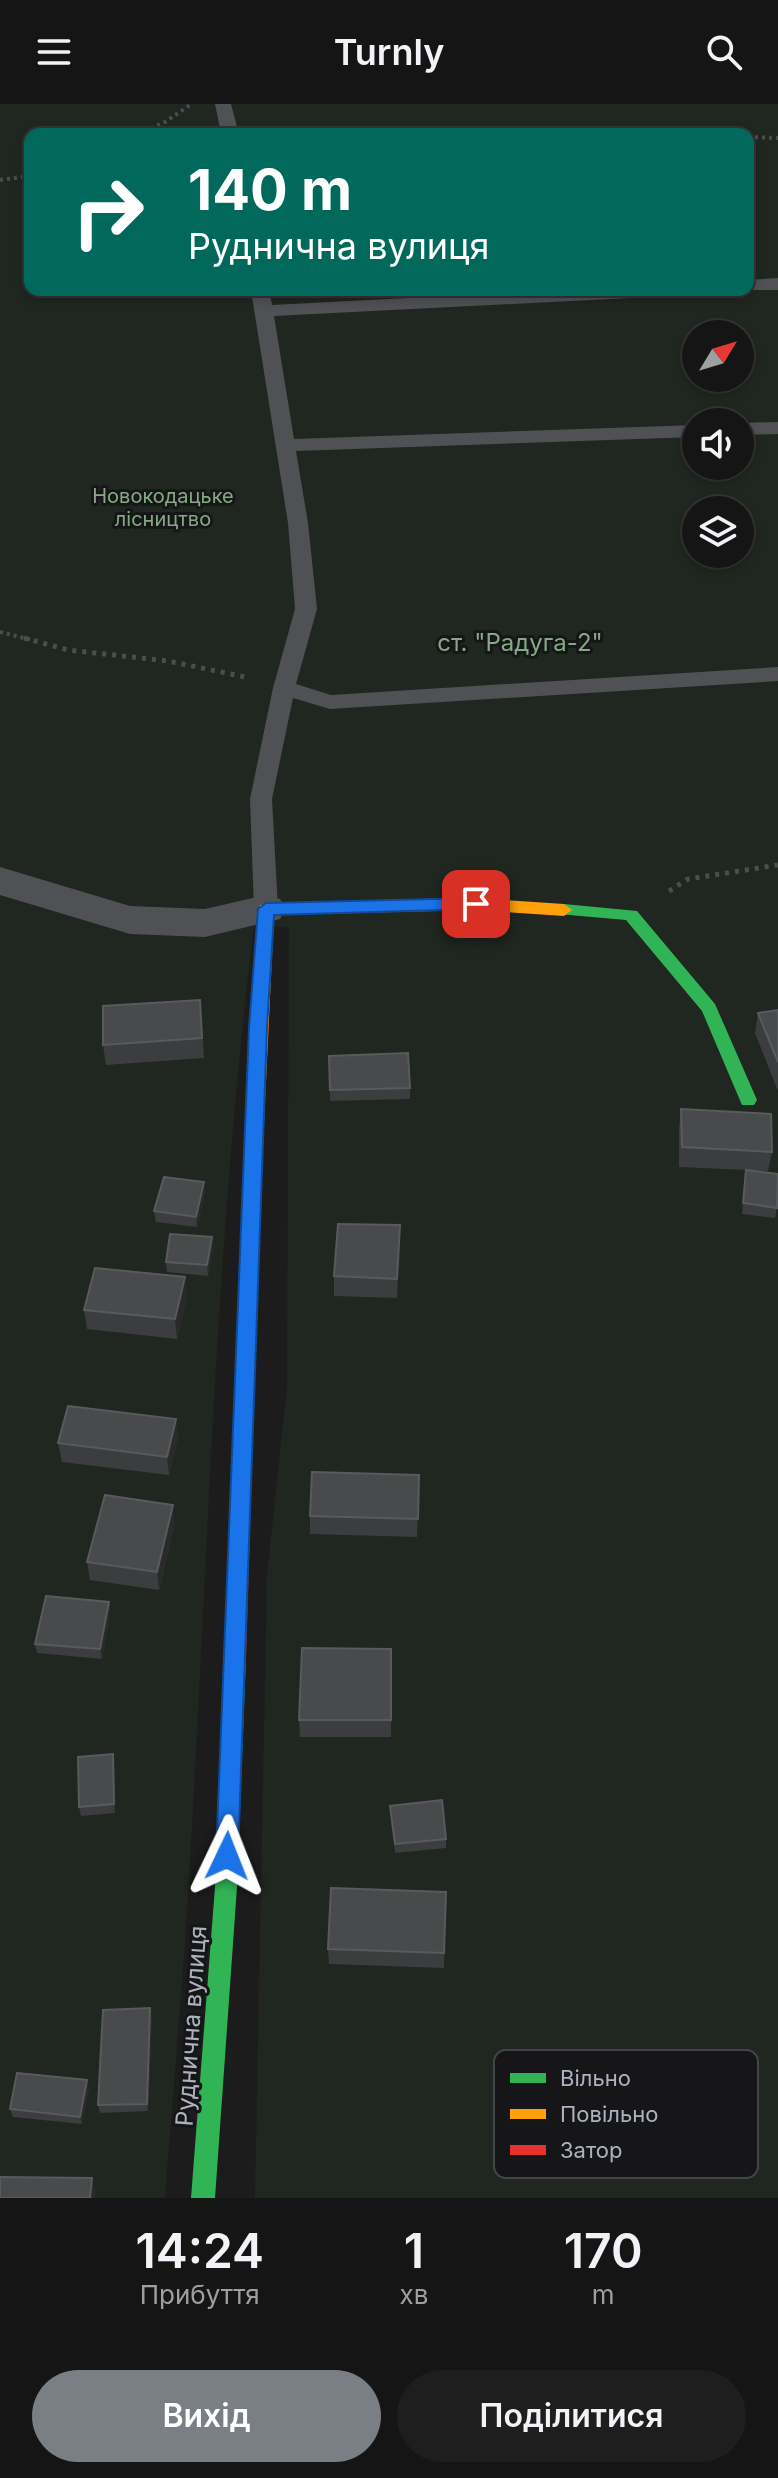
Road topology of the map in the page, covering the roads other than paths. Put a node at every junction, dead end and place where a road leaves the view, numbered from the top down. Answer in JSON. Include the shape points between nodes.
{"nodes":[{"id":1,"x":223,"y":104,"type":"edge"},
{"id":2,"x":229,"y":128,"type":"edge"},
{"id":3,"x":778,"y":284,"type":"edge"},
{"id":4,"x":754,"y":286,"type":"edge"},
{"id":5,"x":425,"y":296,"type":"edge"},
{"id":6,"x":262,"y":300,"type":"edge"},
{"id":7,"x":778,"y":428,"type":"edge"},
{"id":8,"x":754,"y":429,"type":"edge"},
{"id":9,"x":682,"y":431,"type":"edge"},
{"id":10,"x":285,"y":445,"type":"junction"},
{"id":11,"x":778,"y":674,"type":"edge"},
{"id":12,"x":284,"y":688,"type":"junction"},
{"id":13,"x":0,"y":881,"type":"edge"},
{"id":14,"x":266,"y":909,"type":"junction"},
{"id":15,"x":748,"y":1100,"type":"dead end"},
{"id":16,"x":203,"y":2198,"type":"edge"}],
"edges":[{"from":1,"to":2,"type":"lane"},
{"from":3,"to":4,"type":"lane"},
{"from":5,"to":6,"type":"lane"},
{"from":6,"to":10,"type":"lane"},
{"from":7,"to":8,"type":"lane"},
{"from":9,"to":10,"type":"lane"},
{"from":10,"to":12,"type":"lane","via":[[306,609]]},
{"from":11,"to":12,"type":"lane","via":[[330,702]]},
{"from":12,"to":14,"type":"lane","via":[[261,799]]},
{"from":13,"to":14,"type":"street","via":[[130,920],[205,923]]},
{"from":14,"to":15,"type":"street","via":[[476,904],[631,915],[709,1008]]},
{"from":14,"to":16,"type":"street","name":"Руднична вулиця","via":[[226,1887]]}]}
